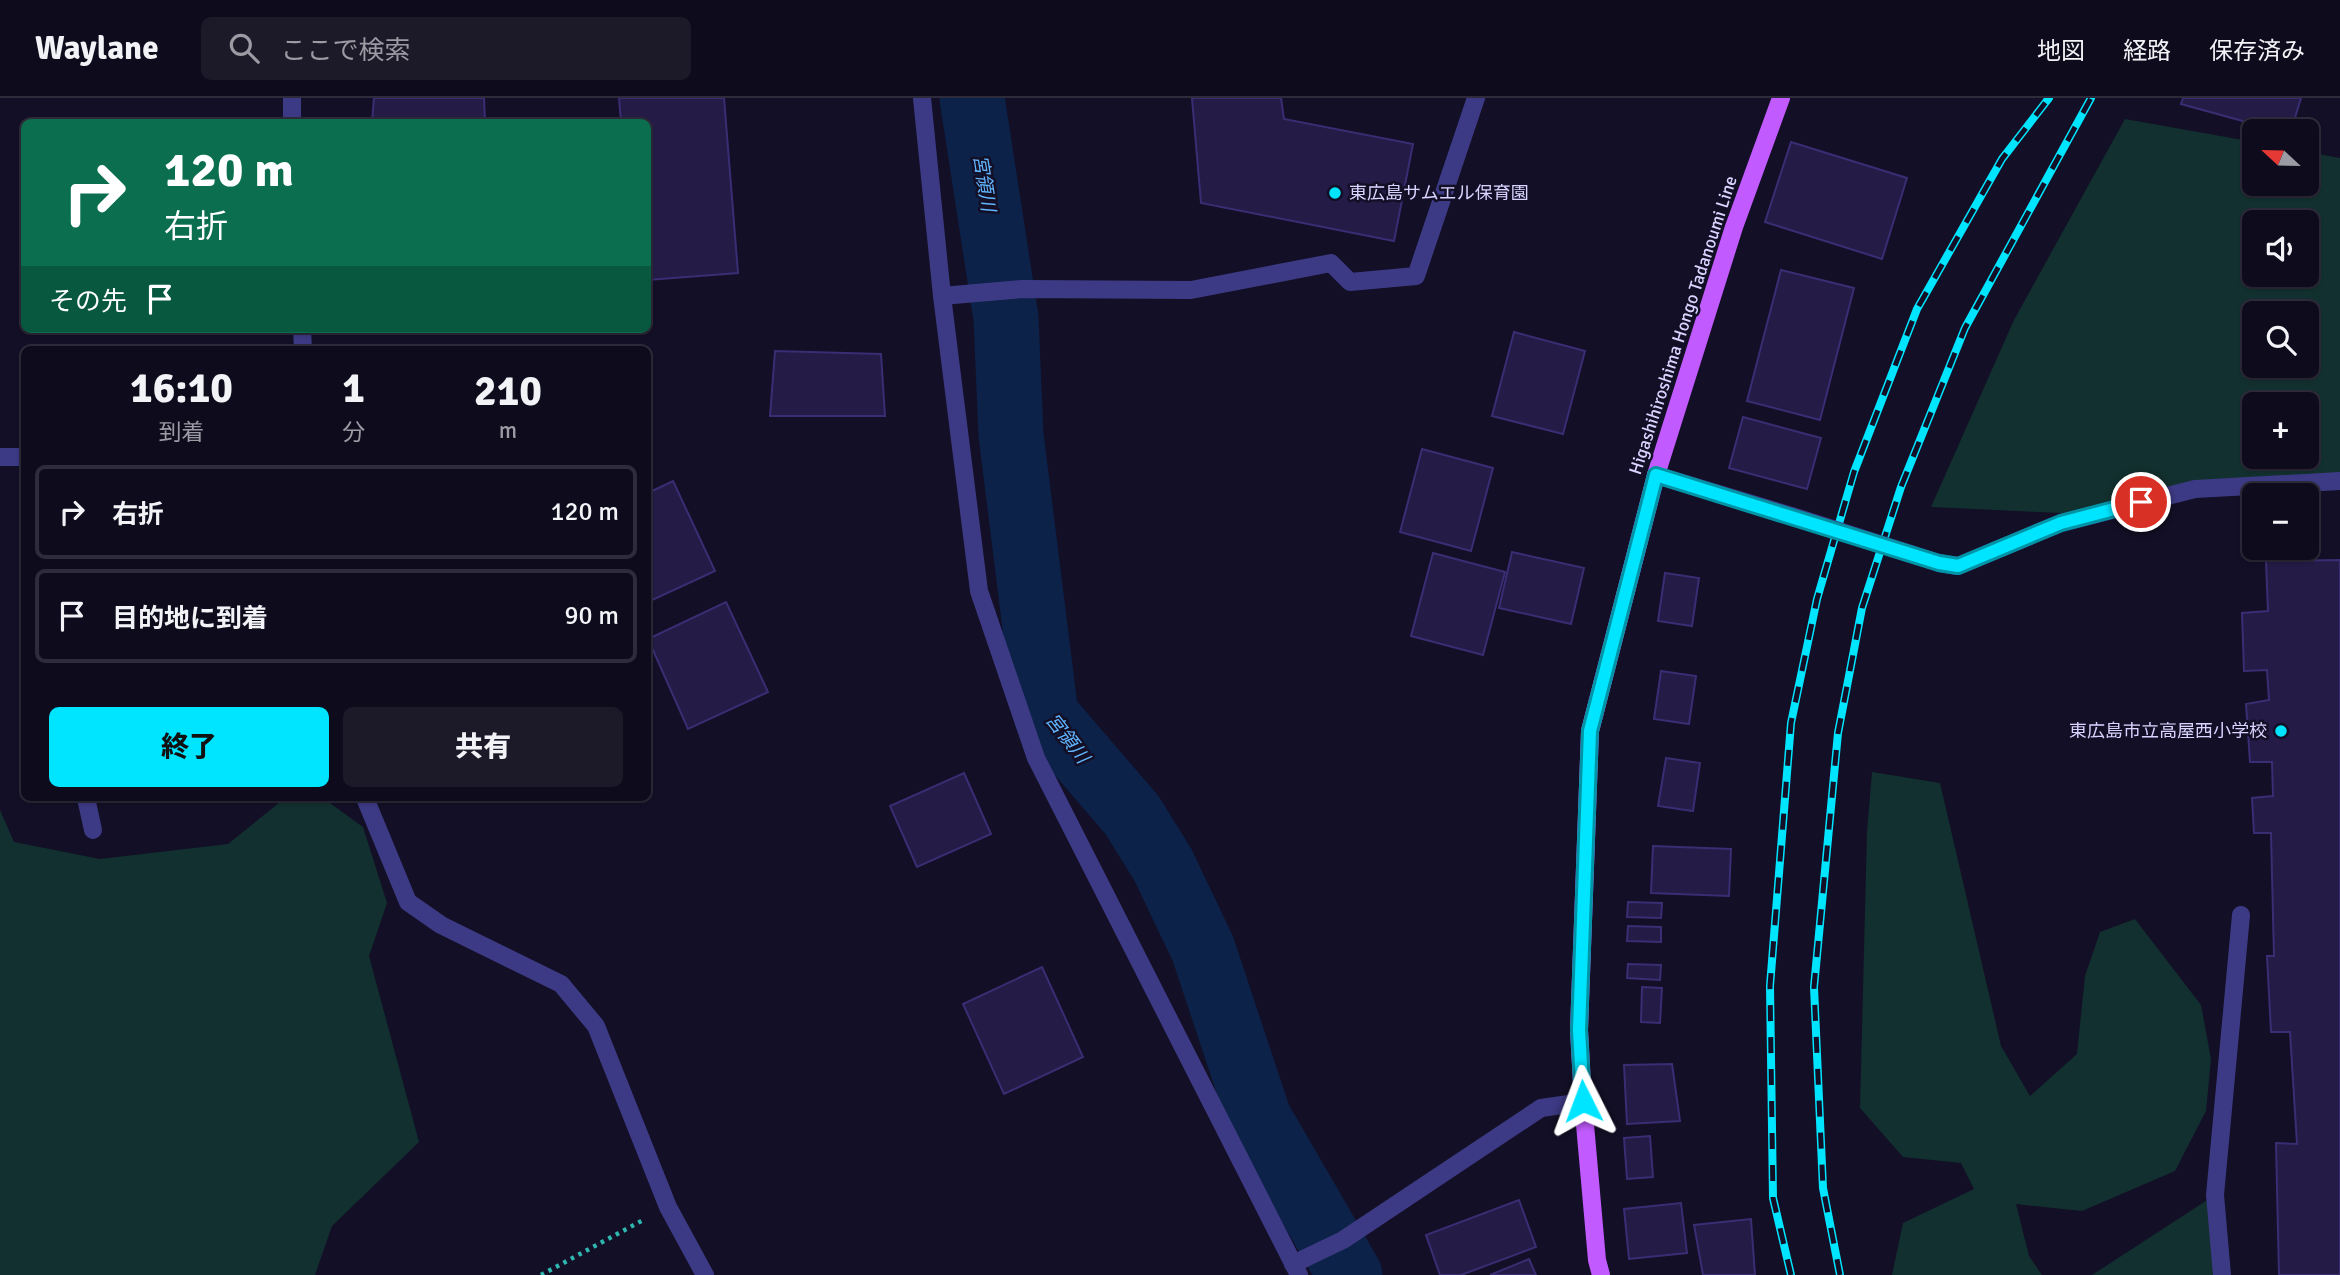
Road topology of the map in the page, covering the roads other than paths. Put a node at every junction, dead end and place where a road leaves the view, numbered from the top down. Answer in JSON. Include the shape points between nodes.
{"nodes":[{"id":1,"x":292,"y":98,"type":"edge"},
{"id":2,"x":922,"y":98,"type":"edge"},
{"id":3,"x":1476,"y":98,"type":"edge"},
{"id":4,"x":1781,"y":98,"type":"edge"},
{"id":5,"x":292,"y":119,"type":"edge"},
{"id":6,"x":942,"y":296,"type":"junction"},
{"id":7,"x":0,"y":457,"type":"edge"},
{"id":8,"x":21,"y":457,"type":"edge"},
{"id":9,"x":1656,"y":475,"type":"junction"},
{"id":10,"x":2340,"y":481,"type":"edge"},
{"id":11,"x":87,"y":801,"type":"edge"},
{"id":12,"x":366,"y":801,"type":"edge"},
{"id":13,"x":93,"y":830,"type":"dead end"},
{"id":14,"x":2241,"y":915,"type":"dead end"},
{"id":15,"x":1583,"y":1101,"type":"junction"},
{"id":16,"x":1296,"y":1270,"type":"edge"},
{"id":17,"x":705,"y":1275,"type":"edge"},
{"id":18,"x":1601,"y":1275,"type":"edge"},
{"id":19,"x":2222,"y":1275,"type":"edge"}],
"edges":[{"from":1,"to":5,"type":"street"},
{"from":2,"to":6,"type":"street"},
{"from":3,"to":6,"type":"street","via":[[1416,276],[1350,282],[1331,263],[1191,290],[1022,289]]},
{"from":4,"to":9,"type":"main road","name":"Higashihiroshima Hongo Tadanoumi Line","via":[[1734,227]]},
{"from":6,"to":16,"type":"street","via":[[979,591],[1036,758]]},
{"from":7,"to":8,"type":"street"},
{"from":9,"to":10,"type":"street","bridge":true,"via":[[1958,566],[2061,523],[2195,489]]},
{"from":9,"to":15,"type":"main road","name":"Higashihiroshima Hongo Tadanoumi Line","via":[[1590,731],[1579,1030]]},
{"from":11,"to":13,"type":"street"},
{"from":12,"to":17,"type":"street","via":[[408,902],[441,925],[561,984],[596,1026],[668,1207]]},
{"from":14,"to":19,"type":"street","via":[[2215,1195]]},
{"from":15,"to":16,"type":"street","via":[[1541,1108]]},
{"from":15,"to":18,"type":"main road","name":"Higashihiroshima Hongo Tadanoumi Line"}]}
